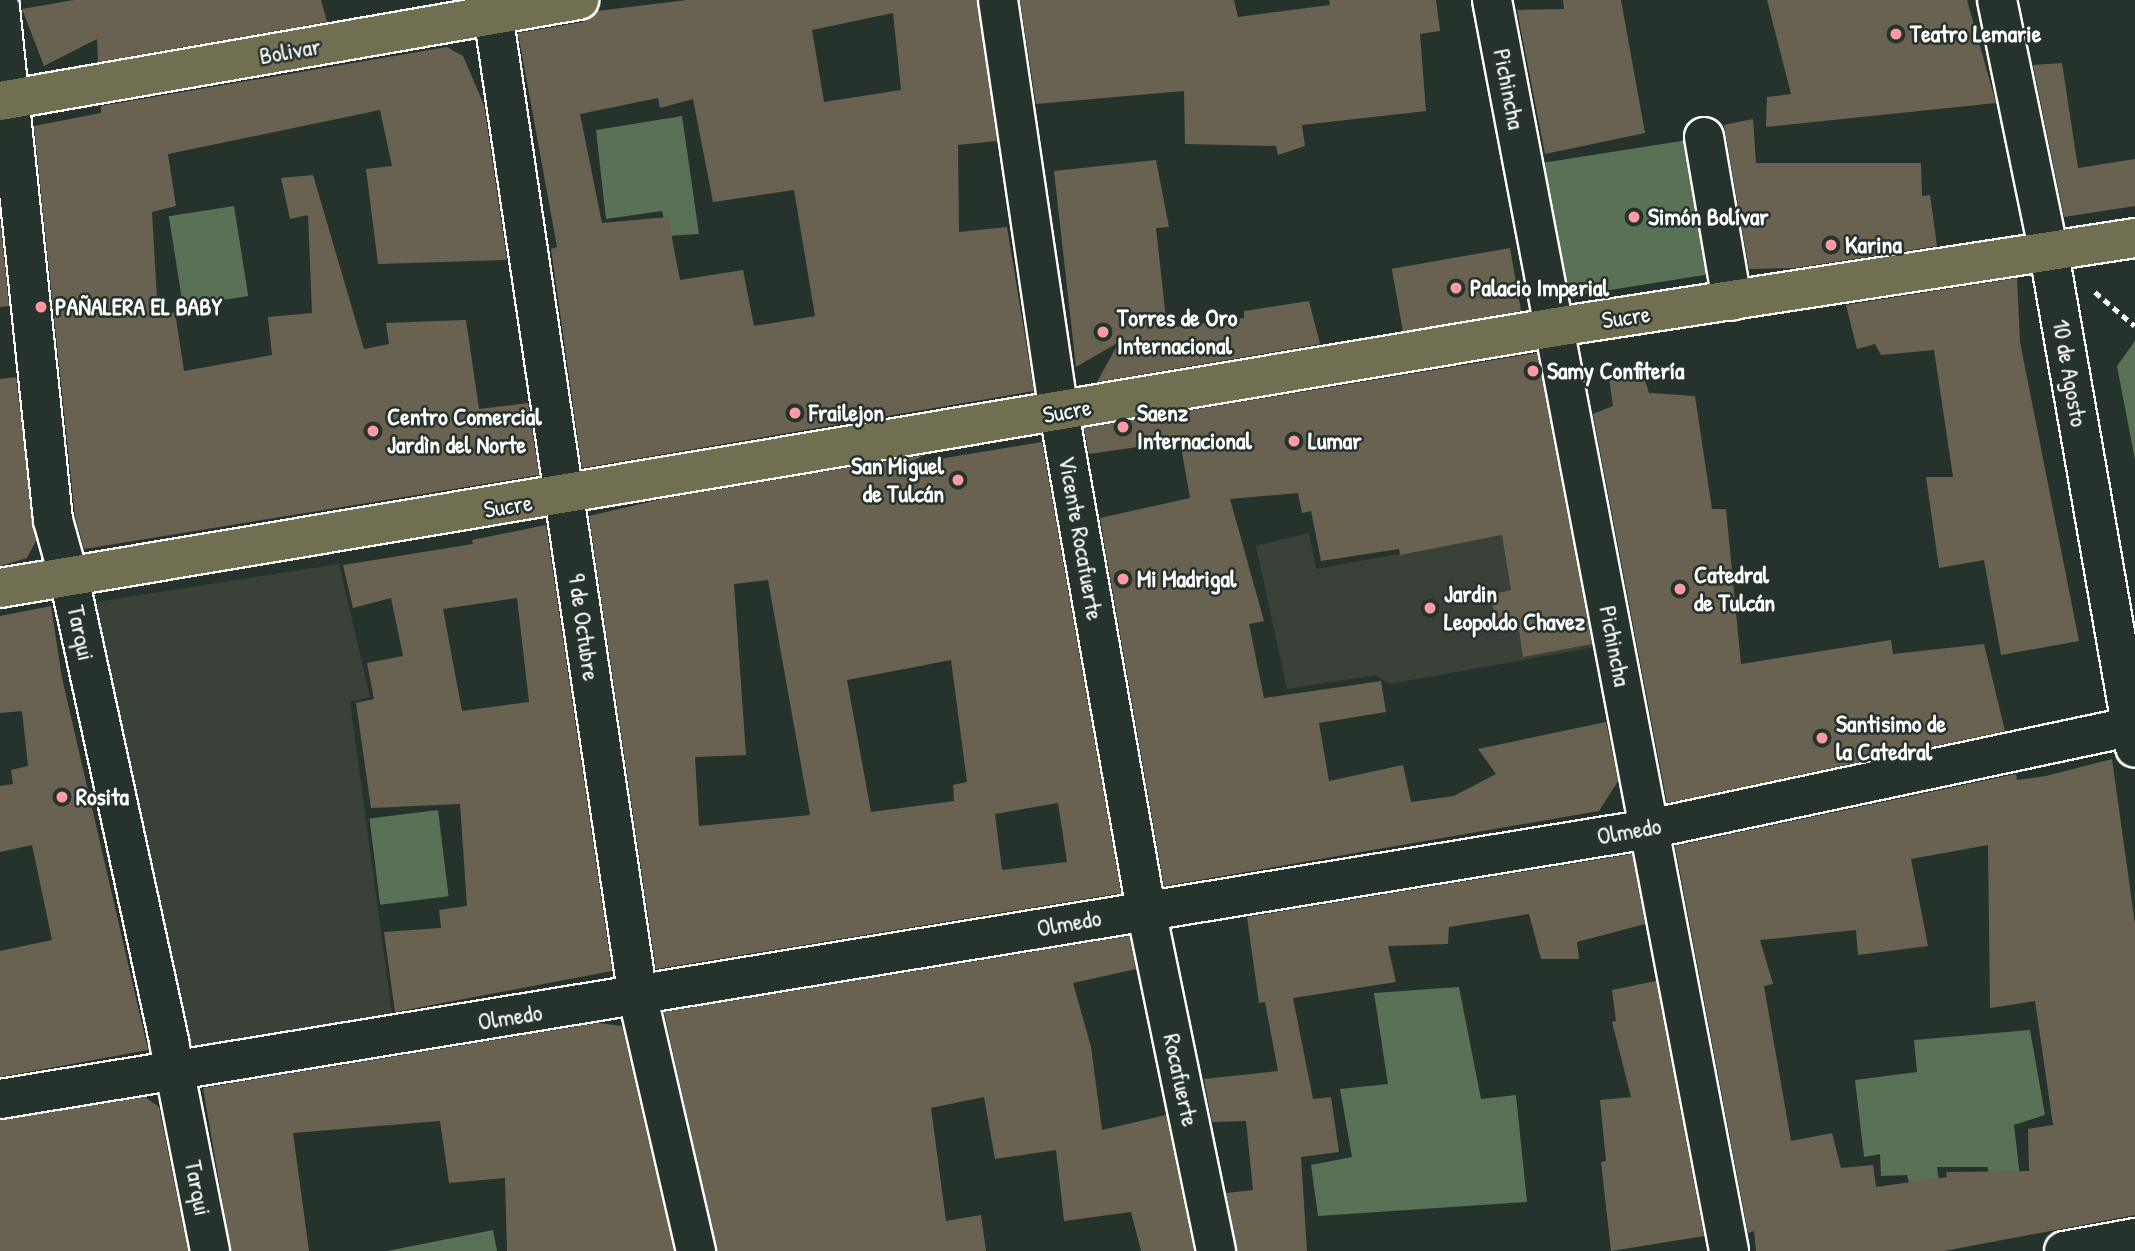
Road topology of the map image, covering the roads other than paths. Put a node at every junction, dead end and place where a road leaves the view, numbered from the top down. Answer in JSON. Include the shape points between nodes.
{"nodes":[{"id":1,"x":579,"y":0,"type":"edge"},
{"id":2,"x":998,"y":0,"type":"edge"},
{"id":3,"x":1492,"y":0,"type":"edge"},
{"id":4,"x":1997,"y":0,"type":"edge"},
{"id":5,"x":0,"y":8,"type":"edge"},
{"id":6,"x":492,"y":8,"type":"edge"},
{"id":7,"x":5,"y":100,"type":"edge"},
{"id":8,"x":1704,"y":137,"type":"dead end"},
{"id":9,"x":2135,"y":238,"type":"edge"},
{"id":10,"x":2049,"y":253,"type":"junction"},
{"id":11,"x":1732,"y":301,"type":"junction"},
{"id":12,"x":1556,"y":327,"type":"junction"},
{"id":13,"x":1059,"y":412,"type":"junction"},
{"id":14,"x":565,"y":497,"type":"junction"},
{"id":15,"x":69,"y":578,"type":"junction"},
{"id":16,"x":0,"y":588,"type":"edge"},
{"id":17,"x":2134,"y":733,"type":"edge"},
{"id":18,"x":1649,"y":829,"type":"junction"},
{"id":19,"x":1146,"y":909,"type":"junction"},
{"id":20,"x":638,"y":998,"type":"junction"},
{"id":21,"x":175,"y":1069,"type":"junction"},
{"id":22,"x":0,"y":1099,"type":"edge"},
{"id":23,"x":2135,"y":1238,"type":"edge"},
{"id":24,"x":210,"y":1251,"type":"edge"},
{"id":25,"x":696,"y":1251,"type":"edge"},
{"id":26,"x":1216,"y":1251,"type":"edge"},
{"id":27,"x":1729,"y":1251,"type":"edge"},
{"id":28,"x":2064,"y":1251,"type":"edge"}],
"edges":[{"from":1,"to":6,"type":"main road","name":"Bolivar"},
{"from":2,"to":13,"type":"street","name":"Vicente Rocafuerte"},
{"from":3,"to":12,"type":"street","name":"Pichincha"},
{"from":4,"to":10,"type":"street","name":"10 de Agosto"},
{"from":5,"to":7,"type":"street","name":"Tarqui"},
{"from":6,"to":7,"type":"main road","name":"Bolivar"},
{"from":6,"to":14,"type":"street","name":"9 de Octubre"},
{"from":7,"to":15,"type":"street","name":"Tarqui","via":[[53,520]]},
{"from":8,"to":11,"type":"street"},
{"from":9,"to":10,"type":"main road","name":"Sucre"},
{"from":10,"to":11,"type":"main road","name":"Sucre"},
{"from":10,"to":17,"type":"street","name":"10 de Agosto"},
{"from":11,"to":12,"type":"main road","name":"Sucre"},
{"from":12,"to":13,"type":"main road","name":"Sucre"},
{"from":12,"to":18,"type":"street","name":"Pichincha"},
{"from":13,"to":14,"type":"main road","name":"Sucre"},
{"from":13,"to":19,"type":"street","name":"Vicente Rocafuerte"},
{"from":14,"to":15,"type":"main road","name":"Sucre"},
{"from":14,"to":20,"type":"street","name":"9 de Octubre"},
{"from":15,"to":16,"type":"main road","name":"Sucre"},
{"from":15,"to":21,"type":"street","name":"Tarqui"},
{"from":17,"to":18,"type":"street","name":"Olmedo"},
{"from":18,"to":19,"type":"street","name":"Olmedo"},
{"from":18,"to":27,"type":"street","name":"Pichincha"},
{"from":19,"to":20,"type":"street","name":"Olmedo"},
{"from":19,"to":26,"type":"street","name":"Rocafuerte"},
{"from":20,"to":21,"type":"street","name":"Olmedo"},
{"from":20,"to":25,"type":"street","name":"9 de Octubre"},
{"from":21,"to":22,"type":"street","name":"Olmedo"},
{"from":21,"to":24,"type":"street","name":"Tarqui"},
{"from":23,"to":28,"type":"street"}]}
